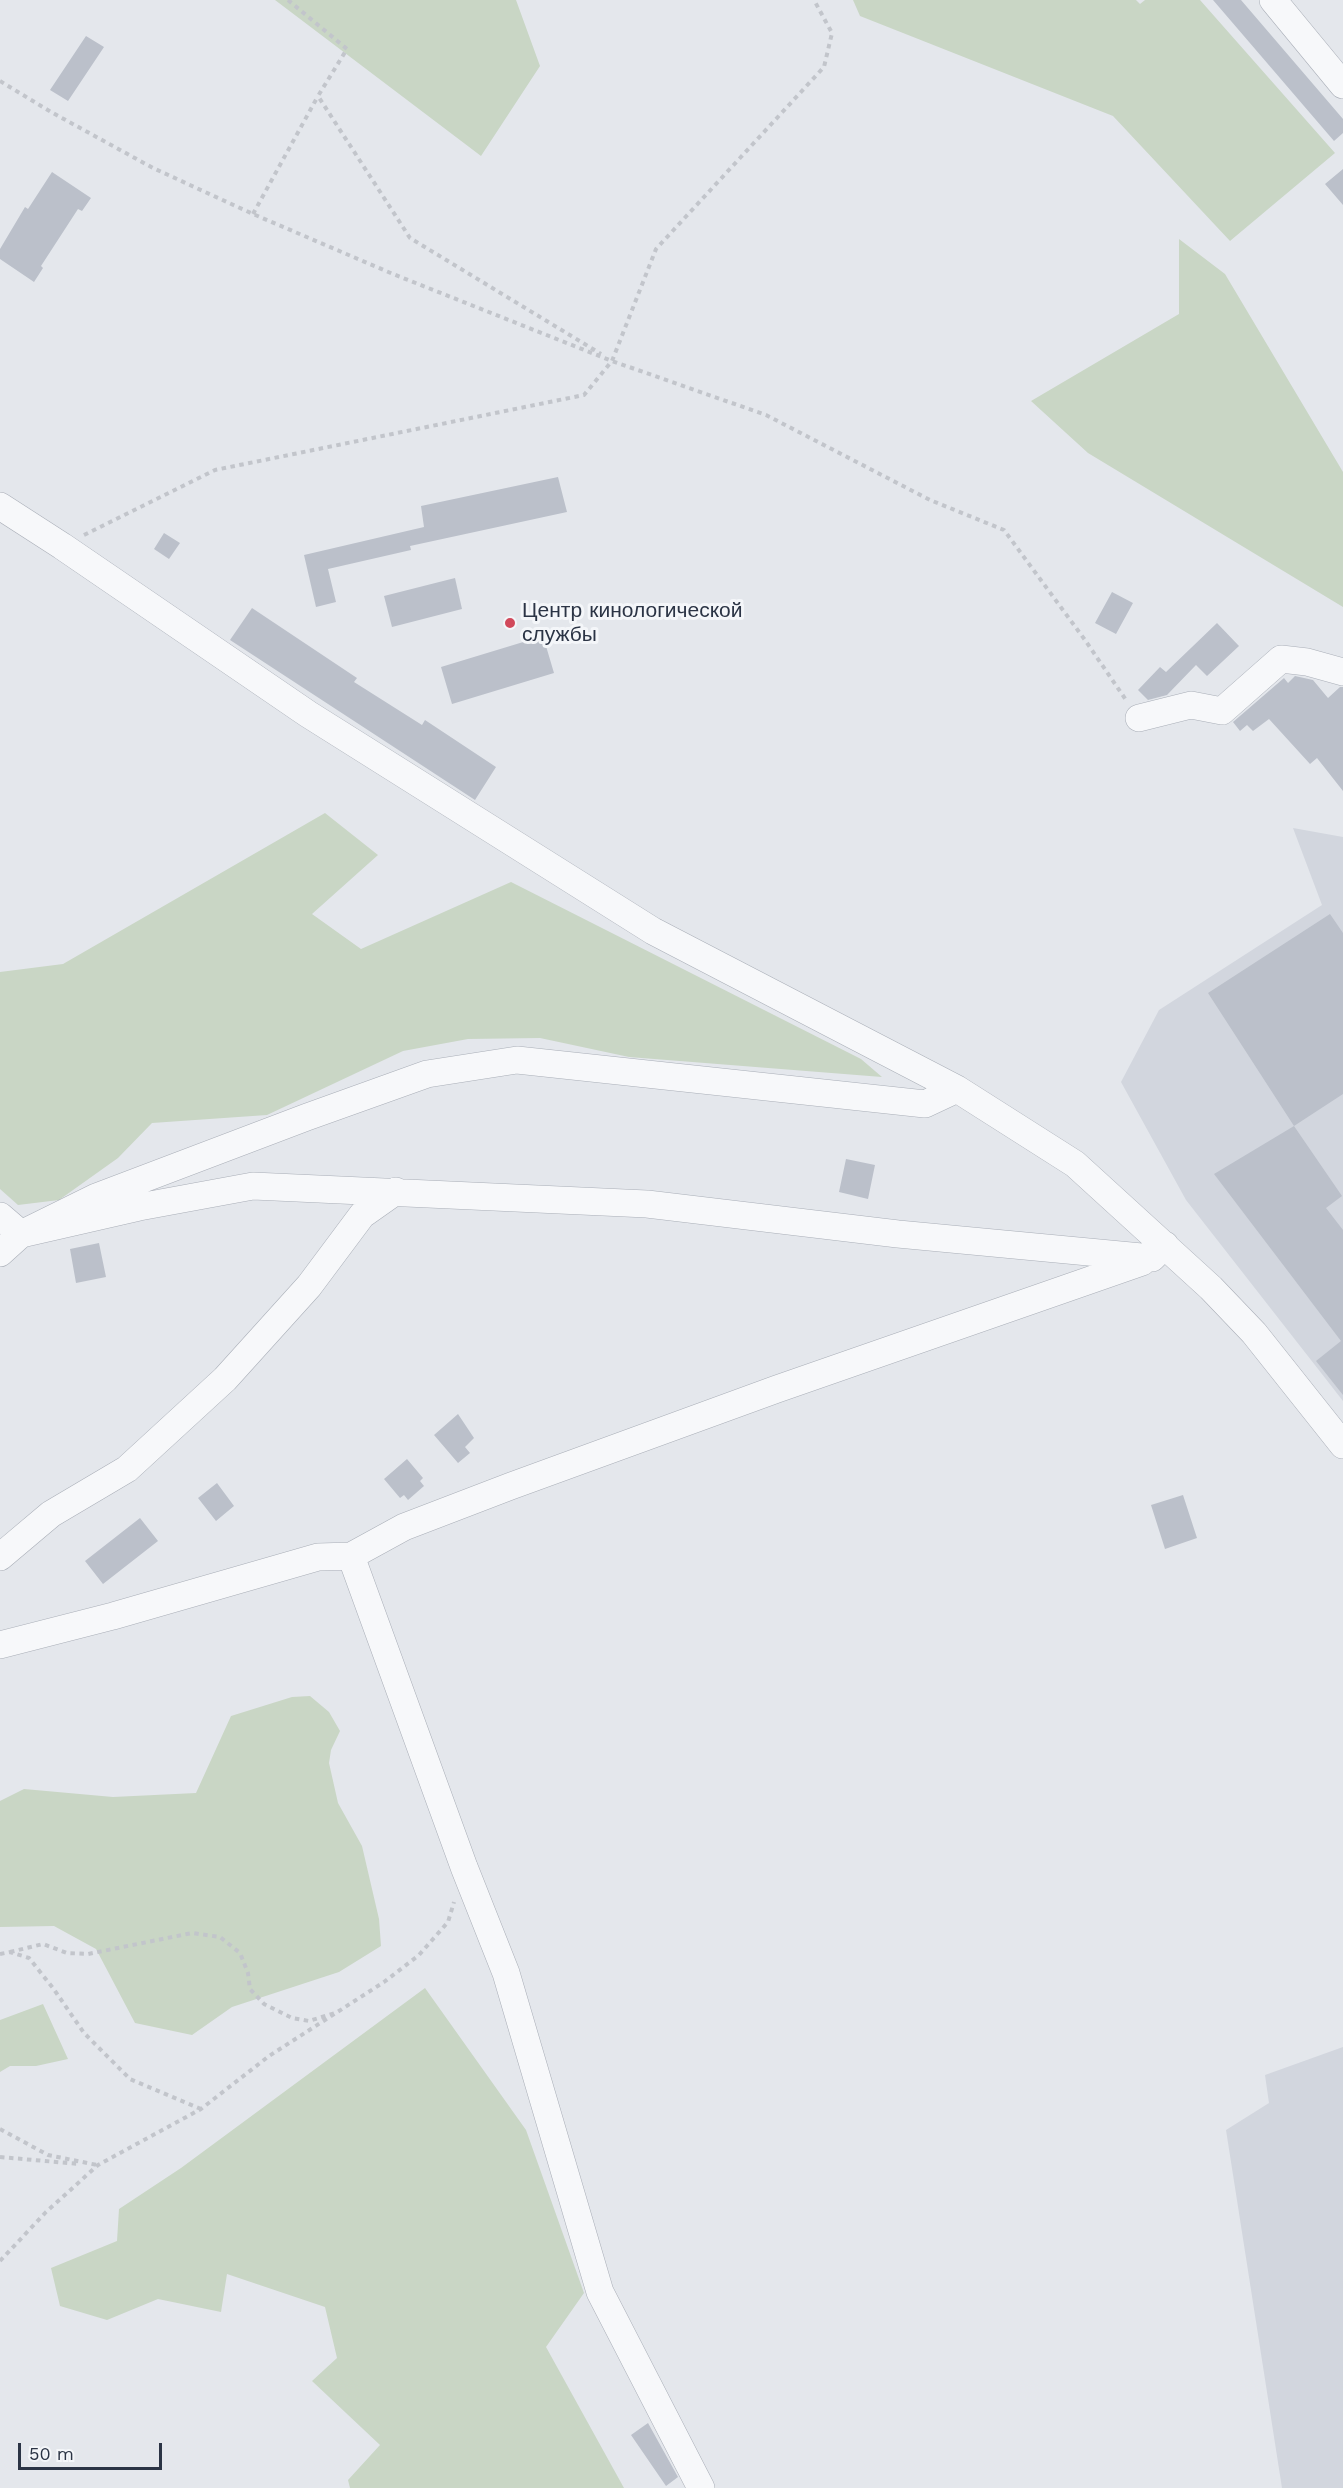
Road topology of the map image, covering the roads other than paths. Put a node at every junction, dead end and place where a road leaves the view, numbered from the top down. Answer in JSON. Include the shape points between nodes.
{"nodes":[{"id":1,"x":1273,"y":0,"type":"edge"},
{"id":2,"x":1343,"y":85,"type":"edge"},
{"id":3,"x":0,"y":506,"type":"edge"},
{"id":4,"x":1343,"y":672,"type":"edge"},
{"id":5,"x":1139,"y":718,"type":"road end"},
{"id":6,"x":957,"y":1089,"type":"junction"},
{"id":7,"x":396,"y":1191,"type":"junction"},
{"id":8,"x":0,"y":1216,"type":"edge"},
{"id":9,"x":21,"y":1234,"type":"junction"},
{"id":10,"x":0,"y":1252,"type":"edge"},
{"id":11,"x":1158,"y":1252,"type":"junction"},
{"id":12,"x":1343,"y":1445,"type":"edge"},
{"id":13,"x":0,"y":1557,"type":"edge"},
{"id":14,"x":351,"y":1557,"type":"junction"},
{"id":15,"x":0,"y":1645,"type":"edge"},
{"id":16,"x":701,"y":2488,"type":"edge"}],
"edges":[{"from":1,"to":2,"type":"street"},
{"from":3,"to":6,"type":"street","via":[[308,714],[653,931]]},
{"from":4,"to":5,"type":"street","via":[[1281,659],[1222,711],[1191,705]]},
{"from":6,"to":9,"type":"street","via":[[925,1104],[517,1060],[427,1074],[96,1197]]},
{"from":6,"to":11,"type":"street","via":[[1075,1164]]},
{"from":7,"to":9,"type":"street","via":[[253,1186]]},
{"from":7,"to":11,"type":"street","via":[[647,1204],[898,1234]]},
{"from":7,"to":13,"type":"street","via":[[362,1215],[309,1286],[225,1379],[128,1469],[51,1514]]},
{"from":8,"to":9,"type":"street"},
{"from":9,"to":10,"type":"street"},
{"from":11,"to":12,"type":"street","via":[[1254,1333]]},
{"from":11,"to":14,"type":"street","via":[[511,1486],[404,1527]]},
{"from":14,"to":15,"type":"street","via":[[318,1557]]},
{"from":14,"to":16,"type":"street","via":[[506,1973],[600,2292]]}]}
